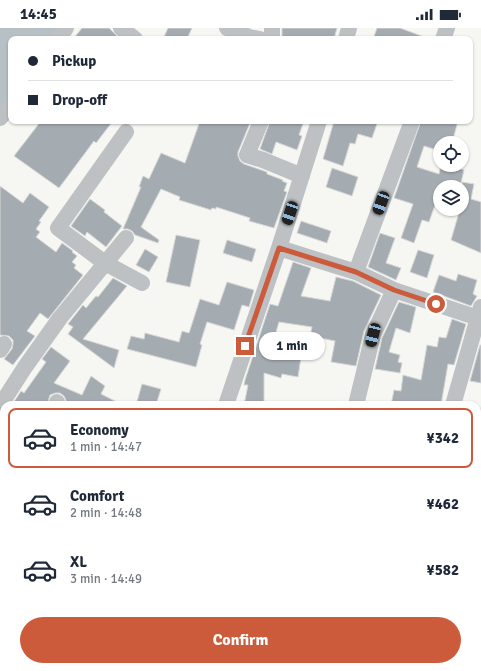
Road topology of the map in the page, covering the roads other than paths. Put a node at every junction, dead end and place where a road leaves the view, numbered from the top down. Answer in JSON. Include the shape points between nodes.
{"nodes":[{"id":1,"x":121,"y":28,"type":"edge"},
{"id":2,"x":227,"y":28,"type":"edge"},
{"id":3,"x":131,"y":36,"type":"edge"},
{"id":4,"x":247,"y":36,"type":"edge"},
{"id":5,"x":8,"y":109,"type":"edge"},
{"id":6,"x":0,"y":118,"type":"edge"},
{"id":7,"x":260,"y":124,"type":"edge"},
{"id":8,"x":318,"y":124,"type":"edge"},
{"id":9,"x":411,"y":124,"type":"edge"},
{"id":10,"x":126,"y":132,"type":"dead end"},
{"id":11,"x":302,"y":176,"type":"junction"},
{"id":12,"x":126,"y":238,"type":"dead end"},
{"id":13,"x":279,"y":248,"type":"junction"},
{"id":14,"x":105,"y":263,"type":"junction"},
{"id":15,"x":356,"y":272,"type":"junction"},
{"id":16,"x":142,"y":283,"type":"dead end"},
{"id":17,"x":394,"y":290,"type":"junction"},
{"id":18,"x":480,"y":314,"type":"edge"},
{"id":19,"x":3,"y":401,"type":"edge"},
{"id":20,"x":227,"y":401,"type":"edge"},
{"id":21,"x":357,"y":401,"type":"edge"},
{"id":22,"x":454,"y":401,"type":"edge"}],
"edges":[{"from":1,"to":3,"type":"street"},
{"from":2,"to":4,"type":"street"},
{"from":5,"to":6,"type":"street"},
{"from":7,"to":11,"type":"street","via":[[247,155]]},
{"from":8,"to":11,"type":"street"},
{"from":9,"to":15,"type":"street"},
{"from":10,"to":14,"type":"street","via":[[58,228]]},
{"from":11,"to":13,"type":"street"},
{"from":12,"to":14,"type":"street"},
{"from":13,"to":15,"type":"street"},
{"from":13,"to":20,"type":"street"},
{"from":14,"to":16,"type":"street"},
{"from":14,"to":19,"type":"street","via":[[60,318]]},
{"from":15,"to":17,"type":"street"},
{"from":17,"to":18,"type":"street"},
{"from":17,"to":21,"type":"street","via":[[373,335]]},
{"from":18,"to":22,"type":"street"}]}
